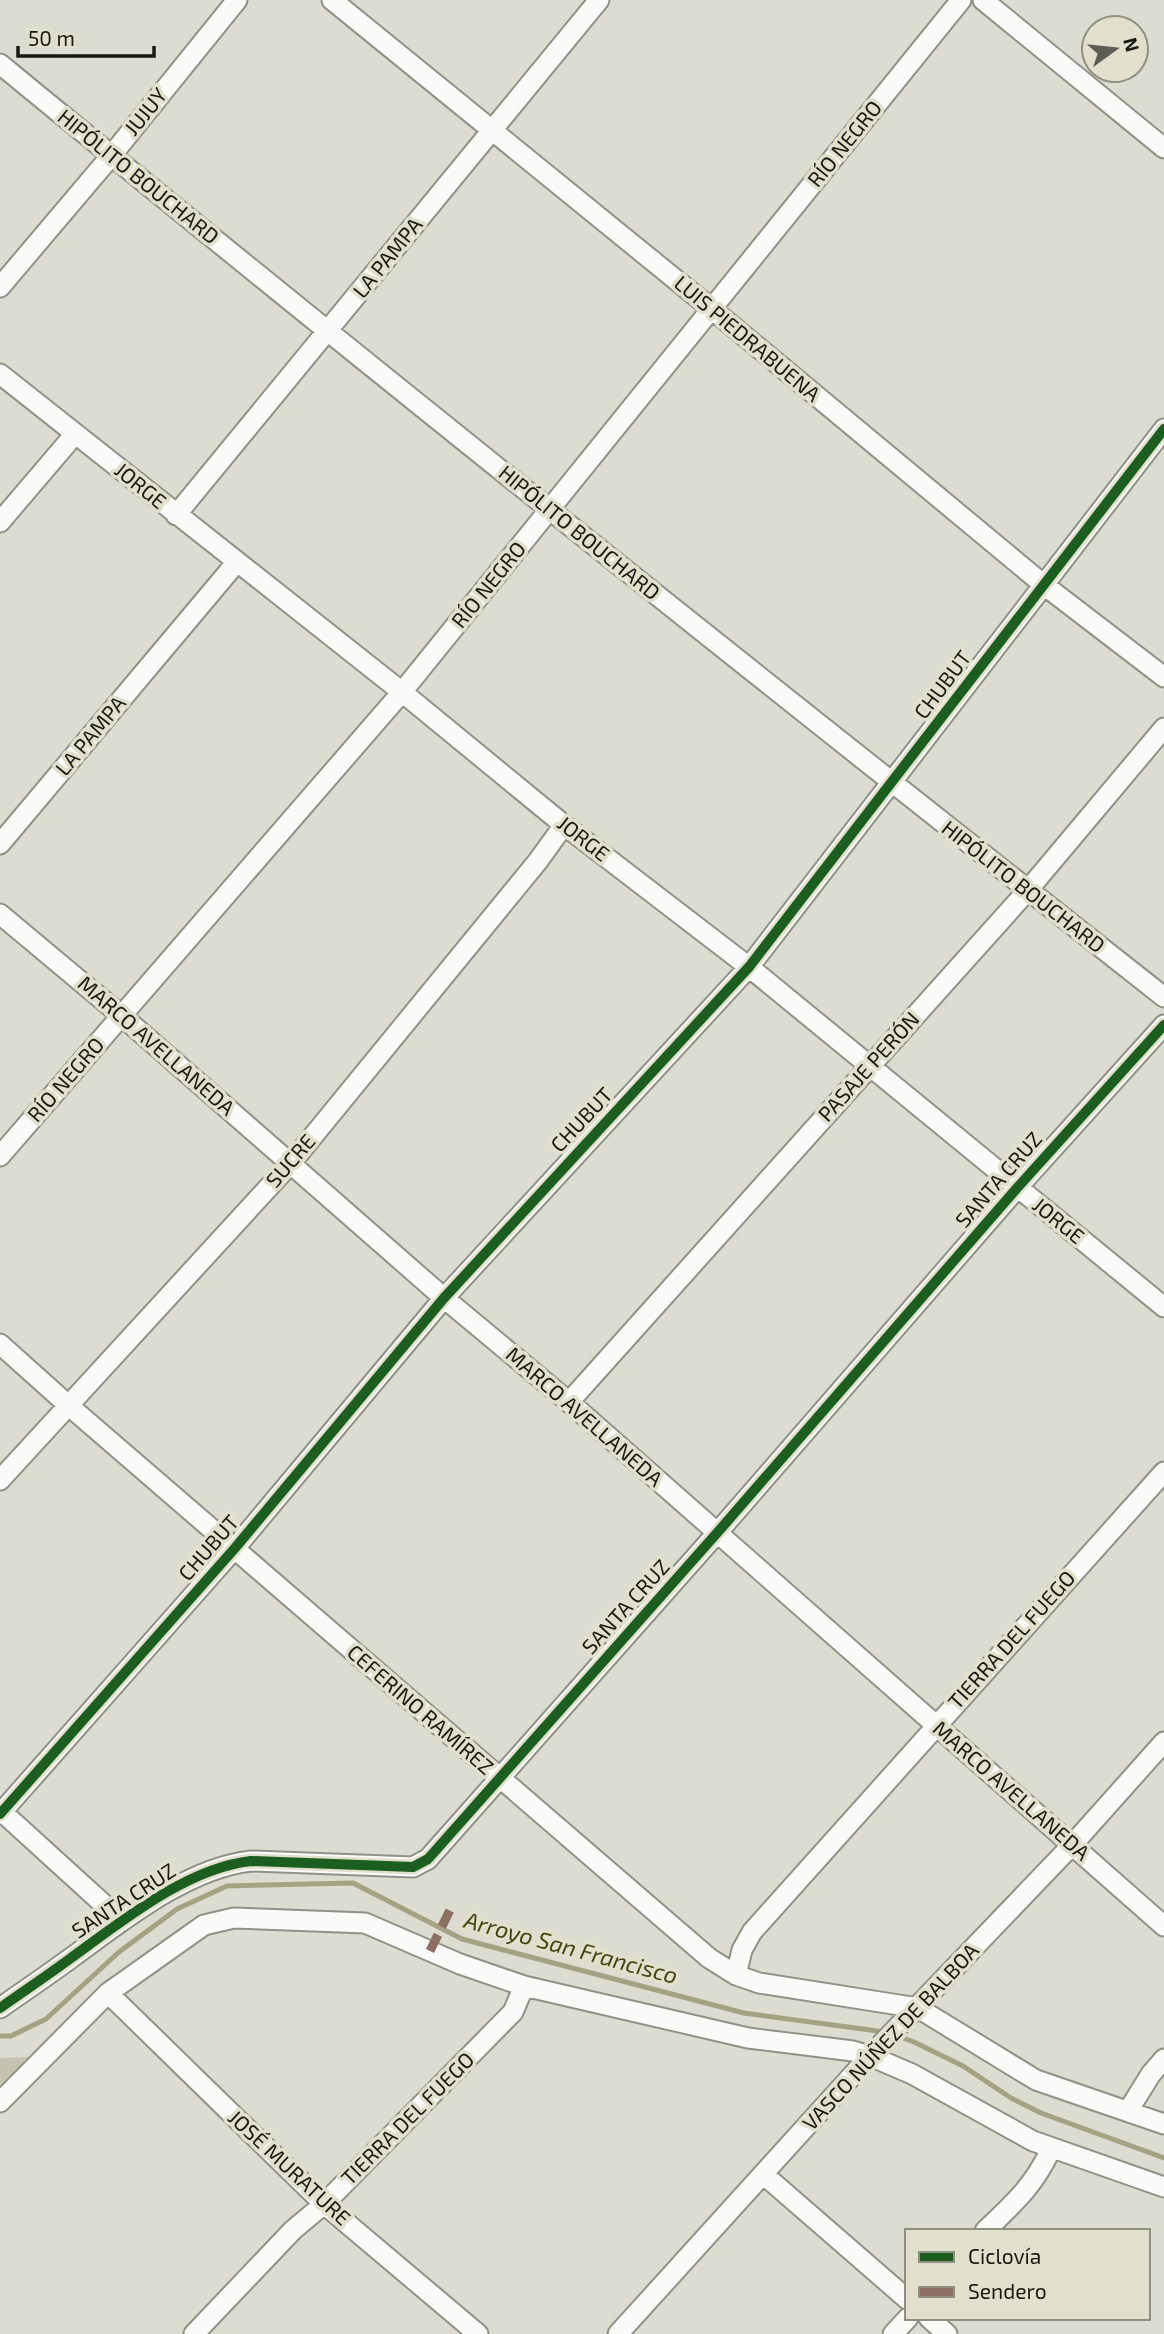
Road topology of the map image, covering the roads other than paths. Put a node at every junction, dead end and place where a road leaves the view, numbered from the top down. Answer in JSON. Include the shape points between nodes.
{"nodes":[{"id":1,"x":237,"y":0,"type":"edge"},
{"id":2,"x":332,"y":0,"type":"edge"},
{"id":3,"x":599,"y":0,"type":"edge"},
{"id":4,"x":961,"y":0,"type":"edge"},
{"id":5,"x":983,"y":0,"type":"edge"},
{"id":6,"x":0,"y":64,"type":"edge"},
{"id":7,"x":492,"y":130,"type":"junction"},
{"id":8,"x":1164,"y":148,"type":"edge"},
{"id":9,"x":111,"y":156,"type":"junction"},
{"id":10,"x":0,"y":287,"type":"edge"},
{"id":11,"x":713,"y":310,"type":"junction"},
{"id":12,"x":327,"y":332,"type":"junction"},
{"id":13,"x":0,"y":374,"type":"edge"},
{"id":14,"x":1164,"y":429,"type":"edge"},
{"id":15,"x":75,"y":435,"type":"junction"},
{"id":16,"x":551,"y":510,"type":"junction"},
{"id":17,"x":176,"y":515,"type":"junction"},
{"id":18,"x":0,"y":522,"type":"edge"},
{"id":19,"x":236,"y":563,"type":"junction"},
{"id":20,"x":1044,"y":585,"type":"junction"},
{"id":21,"x":1164,"y":677,"type":"edge"},
{"id":22,"x":402,"y":692,"type":"junction"},
{"id":23,"x":1164,"y":728,"type":"edge"},
{"id":24,"x":891,"y":784,"type":"junction"},
{"id":25,"x":564,"y":825,"type":"junction"},
{"id":26,"x":0,"y":844,"type":"edge"},
{"id":27,"x":1028,"y":890,"type":"junction"},
{"id":28,"x":0,"y":914,"type":"edge"},
{"id":29,"x":749,"y":967,"type":"junction"},
{"id":30,"x":1164,"y":997,"type":"edge"},
{"id":31,"x":122,"y":1016,"type":"junction"},
{"id":32,"x":1164,"y":1025,"type":"edge"},
{"id":33,"x":870,"y":1066,"type":"junction"},
{"id":34,"x":0,"y":1156,"type":"edge"},
{"id":35,"x":291,"y":1163,"type":"junction"},
{"id":36,"x":1017,"y":1188,"type":"junction"},
{"id":37,"x":444,"y":1298,"type":"junction"},
{"id":38,"x":1164,"y":1307,"type":"edge"},
{"id":39,"x":0,"y":1344,"type":"edge"},
{"id":40,"x":569,"y":1402,"type":"junction"},
{"id":41,"x":68,"y":1405,"type":"junction"},
{"id":42,"x":1164,"y":1472,"type":"edge"},
{"id":43,"x":0,"y":1480,"type":"edge"},
{"id":44,"x":717,"y":1533,"type":"junction"},
{"id":45,"x":235,"y":1548,"type":"junction"},
{"id":46,"x":935,"y":1725,"type":"junction"},
{"id":47,"x":1164,"y":1742,"type":"edge"},
{"id":48,"x":498,"y":1779,"type":"junction"},
{"id":49,"x":1,"y":1812,"type":"edge"},
{"id":50,"x":1073,"y":1844,"type":"junction"},
{"id":51,"x":122,"y":1921,"type":"junction"},
{"id":52,"x":1164,"y":1926,"type":"edge"},
{"id":53,"x":736,"y":1975,"type":"junction"},
{"id":54,"x":524,"y":1986,"type":"junction"},
{"id":55,"x":108,"y":1993,"type":"junction"},
{"id":56,"x":0,"y":2008,"type":"edge"},
{"id":57,"x":913,"y":2013,"type":"junction"},
{"id":58,"x":876,"y":2051,"type":"junction"},
{"id":59,"x":1164,"y":2059,"type":"edge"},
{"id":60,"x":0,"y":2102,"type":"edge"},
{"id":61,"x":1128,"y":2111,"type":"junction"},
{"id":62,"x":1164,"y":2124,"type":"edge"},
{"id":63,"x":1051,"y":2149,"type":"junction"},
{"id":64,"x":763,"y":2174,"type":"junction"},
{"id":65,"x":1164,"y":2187,"type":"edge"},
{"id":66,"x":324,"y":2204,"type":"junction"},
{"id":67,"x":987,"y":2229,"type":"edge"},
{"id":68,"x":905,"y":2297,"type":"edge"},
{"id":69,"x":906,"y":2320,"type":"edge"},
{"id":70,"x":931,"y":2320,"type":"edge"},
{"id":71,"x":194,"y":2334,"type":"edge"},
{"id":72,"x":478,"y":2334,"type":"edge"},
{"id":73,"x":618,"y":2334,"type":"edge"},
{"id":74,"x":893,"y":2334,"type":"edge"},
{"id":75,"x":947,"y":2334,"type":"edge"}],
"edges":[{"from":1,"to":9,"type":"street","name":"JUJUY"},
{"from":2,"to":7,"type":"street","name":"LUIS PIEDRABUENA"},
{"from":3,"to":7,"type":"street","name":"LA PAMPA"},
{"from":4,"to":11,"type":"street","name":"RÍO NEGRO"},
{"from":5,"to":8,"type":"street"},
{"from":6,"to":9,"type":"street","name":"HIPÓLITO BOUCHARD"},
{"from":7,"to":11,"type":"street","name":"LUIS PIEDRABUENA"},
{"from":7,"to":12,"type":"street","name":"LA PAMPA"},
{"from":9,"to":10,"type":"street","name":"JUJUY"},
{"from":9,"to":12,"type":"street","name":"HIPÓLITO BOUCHARD"},
{"from":11,"to":16,"type":"street","name":"RÍO NEGRO"},
{"from":11,"to":20,"type":"street","name":"LUIS PIEDRABUENA"},
{"from":12,"to":16,"type":"street","name":"HIPÓLITO BOUCHARD"},
{"from":12,"to":17,"type":"street","name":"LA PAMPA"},
{"from":13,"to":15,"type":"street","name":"JORGE"},
{"from":14,"to":20,"type":"street","name":"CHUBUT"},
{"from":15,"to":17,"type":"street","name":"JORGE"},
{"from":15,"to":18,"type":"street"},
{"from":16,"to":22,"type":"street","name":"RÍO NEGRO"},
{"from":16,"to":24,"type":"street","name":"HIPÓLITO BOUCHARD"},
{"from":17,"to":19,"type":"street","name":"JORGE"},
{"from":19,"to":22,"type":"street","name":"JORGE"},
{"from":19,"to":26,"type":"street","name":"LA PAMPA"},
{"from":20,"to":21,"type":"street","name":"LUIS PIEDRABUENA"},
{"from":20,"to":24,"type":"street","name":"CHUBUT"},
{"from":22,"to":25,"type":"street","name":"JORGE"},
{"from":22,"to":31,"type":"street","name":"RÍO NEGRO"},
{"from":23,"to":27,"type":"street","name":"PASAJE PERÓN"},
{"from":24,"to":27,"type":"street","name":"HIPÓLITO BOUCHARD"},
{"from":24,"to":29,"type":"street","name":"CHUBUT"},
{"from":25,"to":29,"type":"street","name":"JORGE"},
{"from":25,"to":35,"type":"street","name":"SUCRE"},
{"from":27,"to":30,"type":"street","name":"HIPÓLITO BOUCHARD"},
{"from":27,"to":33,"type":"street","name":"PASAJE PERÓN"},
{"from":28,"to":31,"type":"street","name":"MARCO AVELLANEDA"},
{"from":29,"to":33,"type":"street","name":"JORGE"},
{"from":29,"to":37,"type":"street","name":"CHUBUT"},
{"from":31,"to":34,"type":"street","name":"RÍO NEGRO"},
{"from":31,"to":35,"type":"street","name":"MARCO AVELLANEDA"},
{"from":32,"to":36,"type":"street","name":"SANTA CRUZ"},
{"from":33,"to":36,"type":"street","name":"JORGE"},
{"from":33,"to":40,"type":"street","name":"PASAJE PERÓN"},
{"from":35,"to":37,"type":"street","name":"MARCO AVELLANEDA"},
{"from":35,"to":41,"type":"street","name":"SUCRE"},
{"from":36,"to":38,"type":"street","name":"JORGE"},
{"from":36,"to":44,"type":"street","name":"SANTA CRUZ"},
{"from":37,"to":40,"type":"street","name":"MARCO AVELLANEDA"},
{"from":37,"to":45,"type":"street","name":"CHUBUT"},
{"from":39,"to":41,"type":"street","name":"CEFERINO RAMÍREZ"},
{"from":40,"to":44,"type":"street","name":"MARCO AVELLANEDA"},
{"from":41,"to":43,"type":"street","name":"SUCRE"},
{"from":41,"to":45,"type":"street","name":"CEFERINO RAMÍREZ"},
{"from":42,"to":46,"type":"street","name":"TIERRA DEL FUEGO"},
{"from":44,"to":46,"type":"street","name":"MARCO AVELLANEDA"},
{"from":44,"to":48,"type":"street","name":"SANTA CRUZ"},
{"from":45,"to":48,"type":"street","name":"CEFERINO RAMÍREZ"},
{"from":45,"to":49,"type":"street","name":"CHUBUT"},
{"from":46,"to":50,"type":"street","name":"MARCO AVELLANEDA"},
{"from":46,"to":53,"type":"street","name":"TIERRA DEL FUEGO","via":[[752,1932]]},
{"from":47,"to":50,"type":"street","name":"VASCO NÚÑEZ DE BALBOA"},
{"from":48,"to":51,"type":"street","name":"SANTA CRUZ","via":[[428,1859],[413,1867],[275,1860],[232,1863]]},
{"from":48,"to":53,"type":"street","name":"CEFERINO RAMÍREZ","via":[[709,1958]]},
{"from":49,"to":51,"type":"street"},
{"from":50,"to":52,"type":"street","name":"MARCO AVELLANEDA"},
{"from":50,"to":57,"type":"street","name":"VASCO NÚÑEZ DE BALBOA"},
{"from":51,"to":56,"type":"street","name":"SANTA CRUZ"},
{"from":53,"to":57,"type":"street","name":"CEFERINO RAMÍREZ"},
{"from":54,"to":55,"type":"street","via":[[365,1923],[234,1918],[204,1925]]},
{"from":54,"to":58,"type":"street","via":[[748,2038]]},
{"from":54,"to":66,"type":"street","name":"TIERRA DEL FUEGO","via":[[513,2012]]},
{"from":55,"to":60,"type":"street"},
{"from":55,"to":66,"type":"street","name":"JOSÉ MURATURE"},
{"from":57,"to":58,"type":"street","name":"VASCO NÚÑEZ DE BALBOA"},
{"from":57,"to":61,"type":"street","via":[[1036,2080]]},
{"from":58,"to":63,"type":"street"},
{"from":58,"to":64,"type":"street","name":"VASCO NÚÑEZ DE BALBOA"},
{"from":59,"to":61,"type":"street"},
{"from":61,"to":62,"type":"street"},
{"from":63,"to":65,"type":"street"},
{"from":63,"to":67,"type":"street","via":[[1028,2189]]},
{"from":64,"to":68,"type":"street"},
{"from":64,"to":73,"type":"street","name":"VASCO NÚÑEZ DE BALBOA"},
{"from":66,"to":71,"type":"street","name":"TIERRA DEL FUEGO","via":[[293,2230]]},
{"from":66,"to":72,"type":"street","name":"JOSÉ MURATURE"},
{"from":69,"to":74,"type":"street"},
{"from":70,"to":75,"type":"street"}]}
